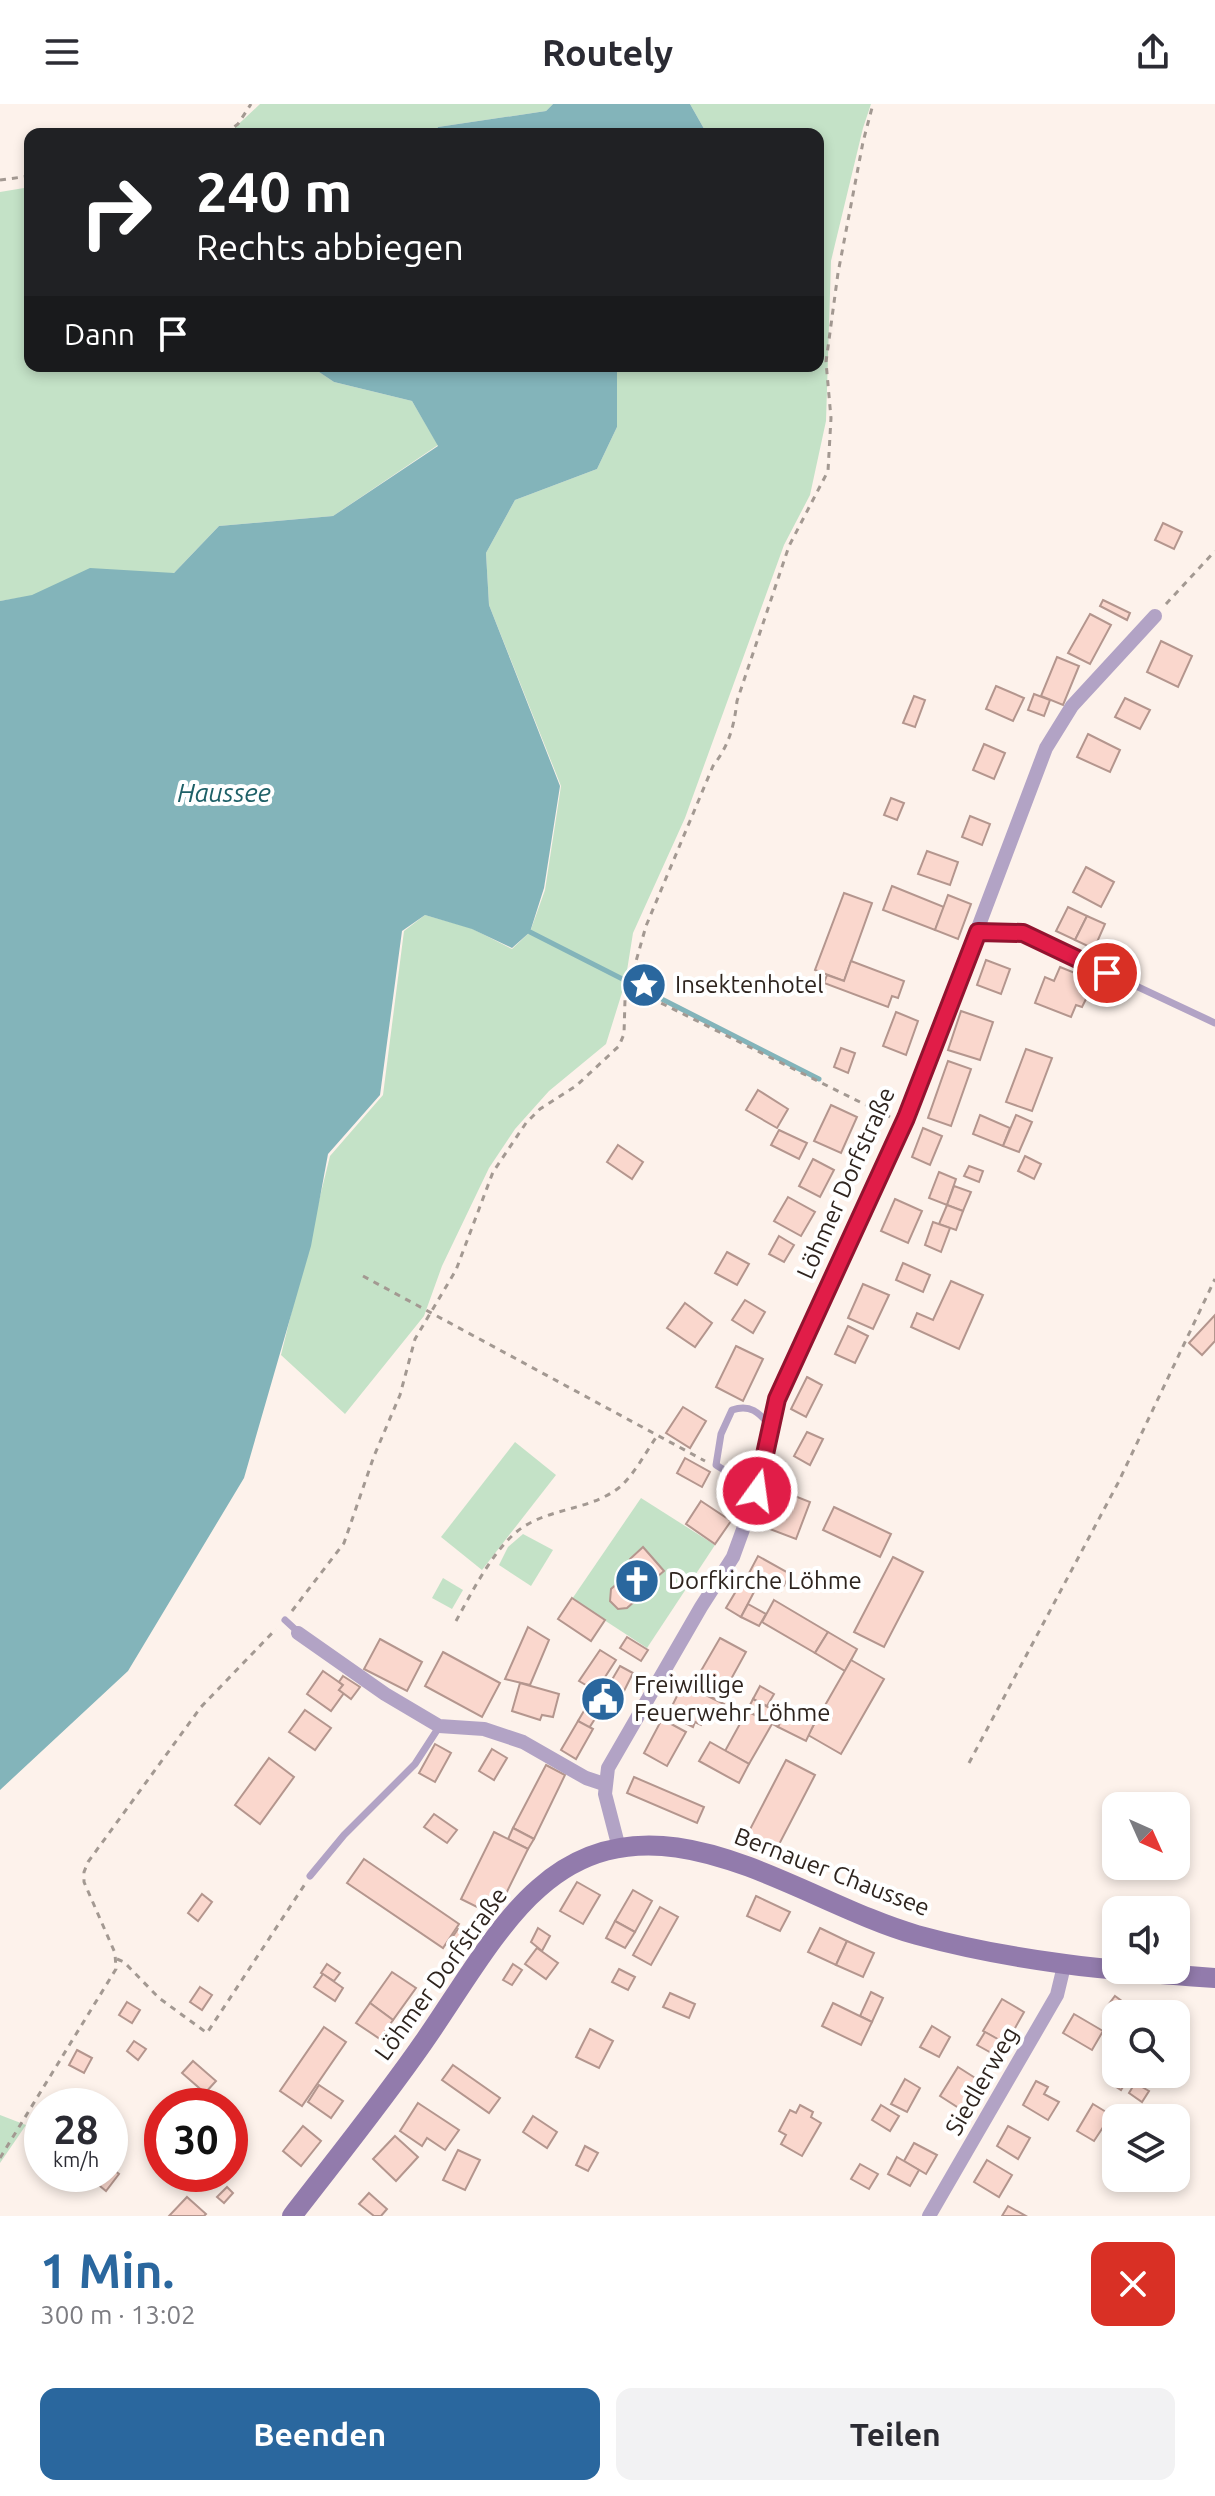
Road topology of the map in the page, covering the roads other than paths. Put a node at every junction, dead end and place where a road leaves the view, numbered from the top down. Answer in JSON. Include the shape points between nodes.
{"nodes":[{"id":1,"x":1155,"y":616,"type":"road end"},
{"id":2,"x":978,"y":932,"type":"junction"},
{"id":3,"x":1215,"y":1023,"type":"edge"},
{"id":4,"x":772,"y":1428,"type":"junction"},
{"id":5,"x":757,"y":1491,"type":"junction"},
{"id":6,"x":285,"y":1620,"type":"road end"},
{"id":7,"x":298,"y":1633,"type":"joint"},
{"id":8,"x":439,"y":1726,"type":"junction"},
{"id":9,"x":604,"y":1784,"type":"junction"},
{"id":10,"x":619,"y":1848,"type":"junction"},
{"id":11,"x":310,"y":1876,"type":"road end"},
{"id":12,"x":1064,"y":1966,"type":"junction"},
{"id":13,"x":1215,"y":1978,"type":"edge"},
{"id":14,"x":292,"y":2216,"type":"edge"},
{"id":15,"x":929,"y":2216,"type":"edge"}],
"edges":[{"from":1,"to":2,"type":"street","name":"Löhmer Dorfstraße","via":[[1072,706],[1052,736]]},
{"from":2,"to":3,"type":"lane","via":[[1023,933]]},
{"from":2,"to":4,"type":"street","name":"Löhmer Dorfstraße","via":[[903,1124],[777,1399]]},
{"from":4,"to":5,"type":"street","name":"Löhmer Dorfstraße"},
{"from":4,"to":5,"type":"lane","via":[[760,1412],[744,1406],[732,1410],[721,1434],[716,1465]]},
{"from":5,"to":9,"type":"street","name":"Löhmer Dorfstraße","via":[[733,1557],[608,1768]]},
{"from":6,"to":7,"type":"lane"},
{"from":7,"to":8,"type":"street"},
{"from":8,"to":9,"type":"street","via":[[484,1729],[523,1742]]},
{"from":8,"to":11,"type":"lane","via":[[415,1764]]},
{"from":9,"to":10,"type":"street"},
{"from":10,"to":12,"type":"main road","name":"Bernauer Chaussee","via":[[658,1845],[710,1853],[917,1935]]},
{"from":10,"to":14,"type":"main road","name":"Löhmer Dorfstraße","via":[[574,1865],[529,1897]]},
{"from":12,"to":13,"type":"main road","name":"Bernauer Chaussee"},
{"from":12,"to":15,"type":"street","name":"Siedlerweg","via":[[1057,1995]]}]}
